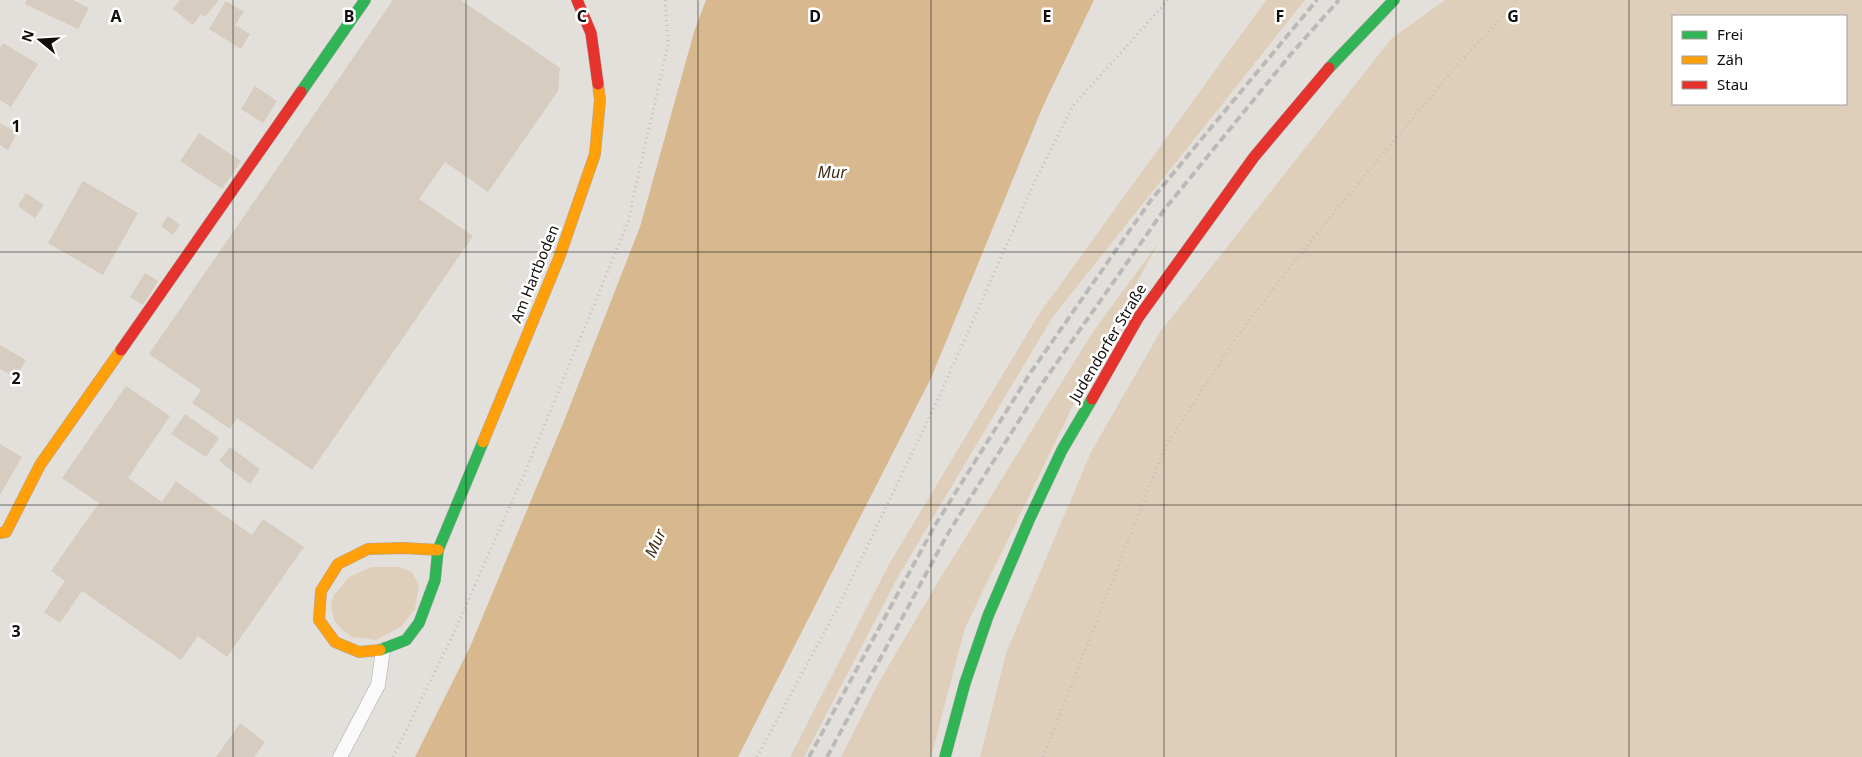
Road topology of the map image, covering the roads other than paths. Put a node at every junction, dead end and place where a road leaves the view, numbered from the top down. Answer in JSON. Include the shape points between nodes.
{"nodes":[{"id":1,"x":365,"y":0,"type":"edge"},
{"id":2,"x":576,"y":0,"type":"edge"},
{"id":3,"x":1394,"y":0,"type":"edge"},
{"id":4,"x":0,"y":533,"type":"edge"},
{"id":5,"x":438,"y":550,"type":"junction"},
{"id":6,"x":383,"y":650,"type":"junction"},
{"id":7,"x":340,"y":757,"type":"edge"},
{"id":8,"x":945,"y":757,"type":"edge"}],
"edges":[{"from":1,"to":4,"type":"street","via":[[40,465],[6,532]]},
{"from":2,"to":5,"type":"street","name":"Am Hartboden","via":[[591,33],[600,100],[595,154],[559,258]]},
{"from":3,"to":8,"type":"street","name":"Judendorfer Straße","via":[[1342,53],[1254,157],[1138,318],[1062,450],[1029,520],[988,616]]},
{"from":5,"to":6,"type":"street","name":"Am Hartboden","via":[[435,580],[419,623],[406,640]]},
{"from":5,"to":6,"type":"street","name":"Am Hartboden","via":[[368,549],[338,564],[321,591],[319,620],[335,642],[359,652]]},
{"from":6,"to":7,"type":"lane","via":[[378,685]]}]}
